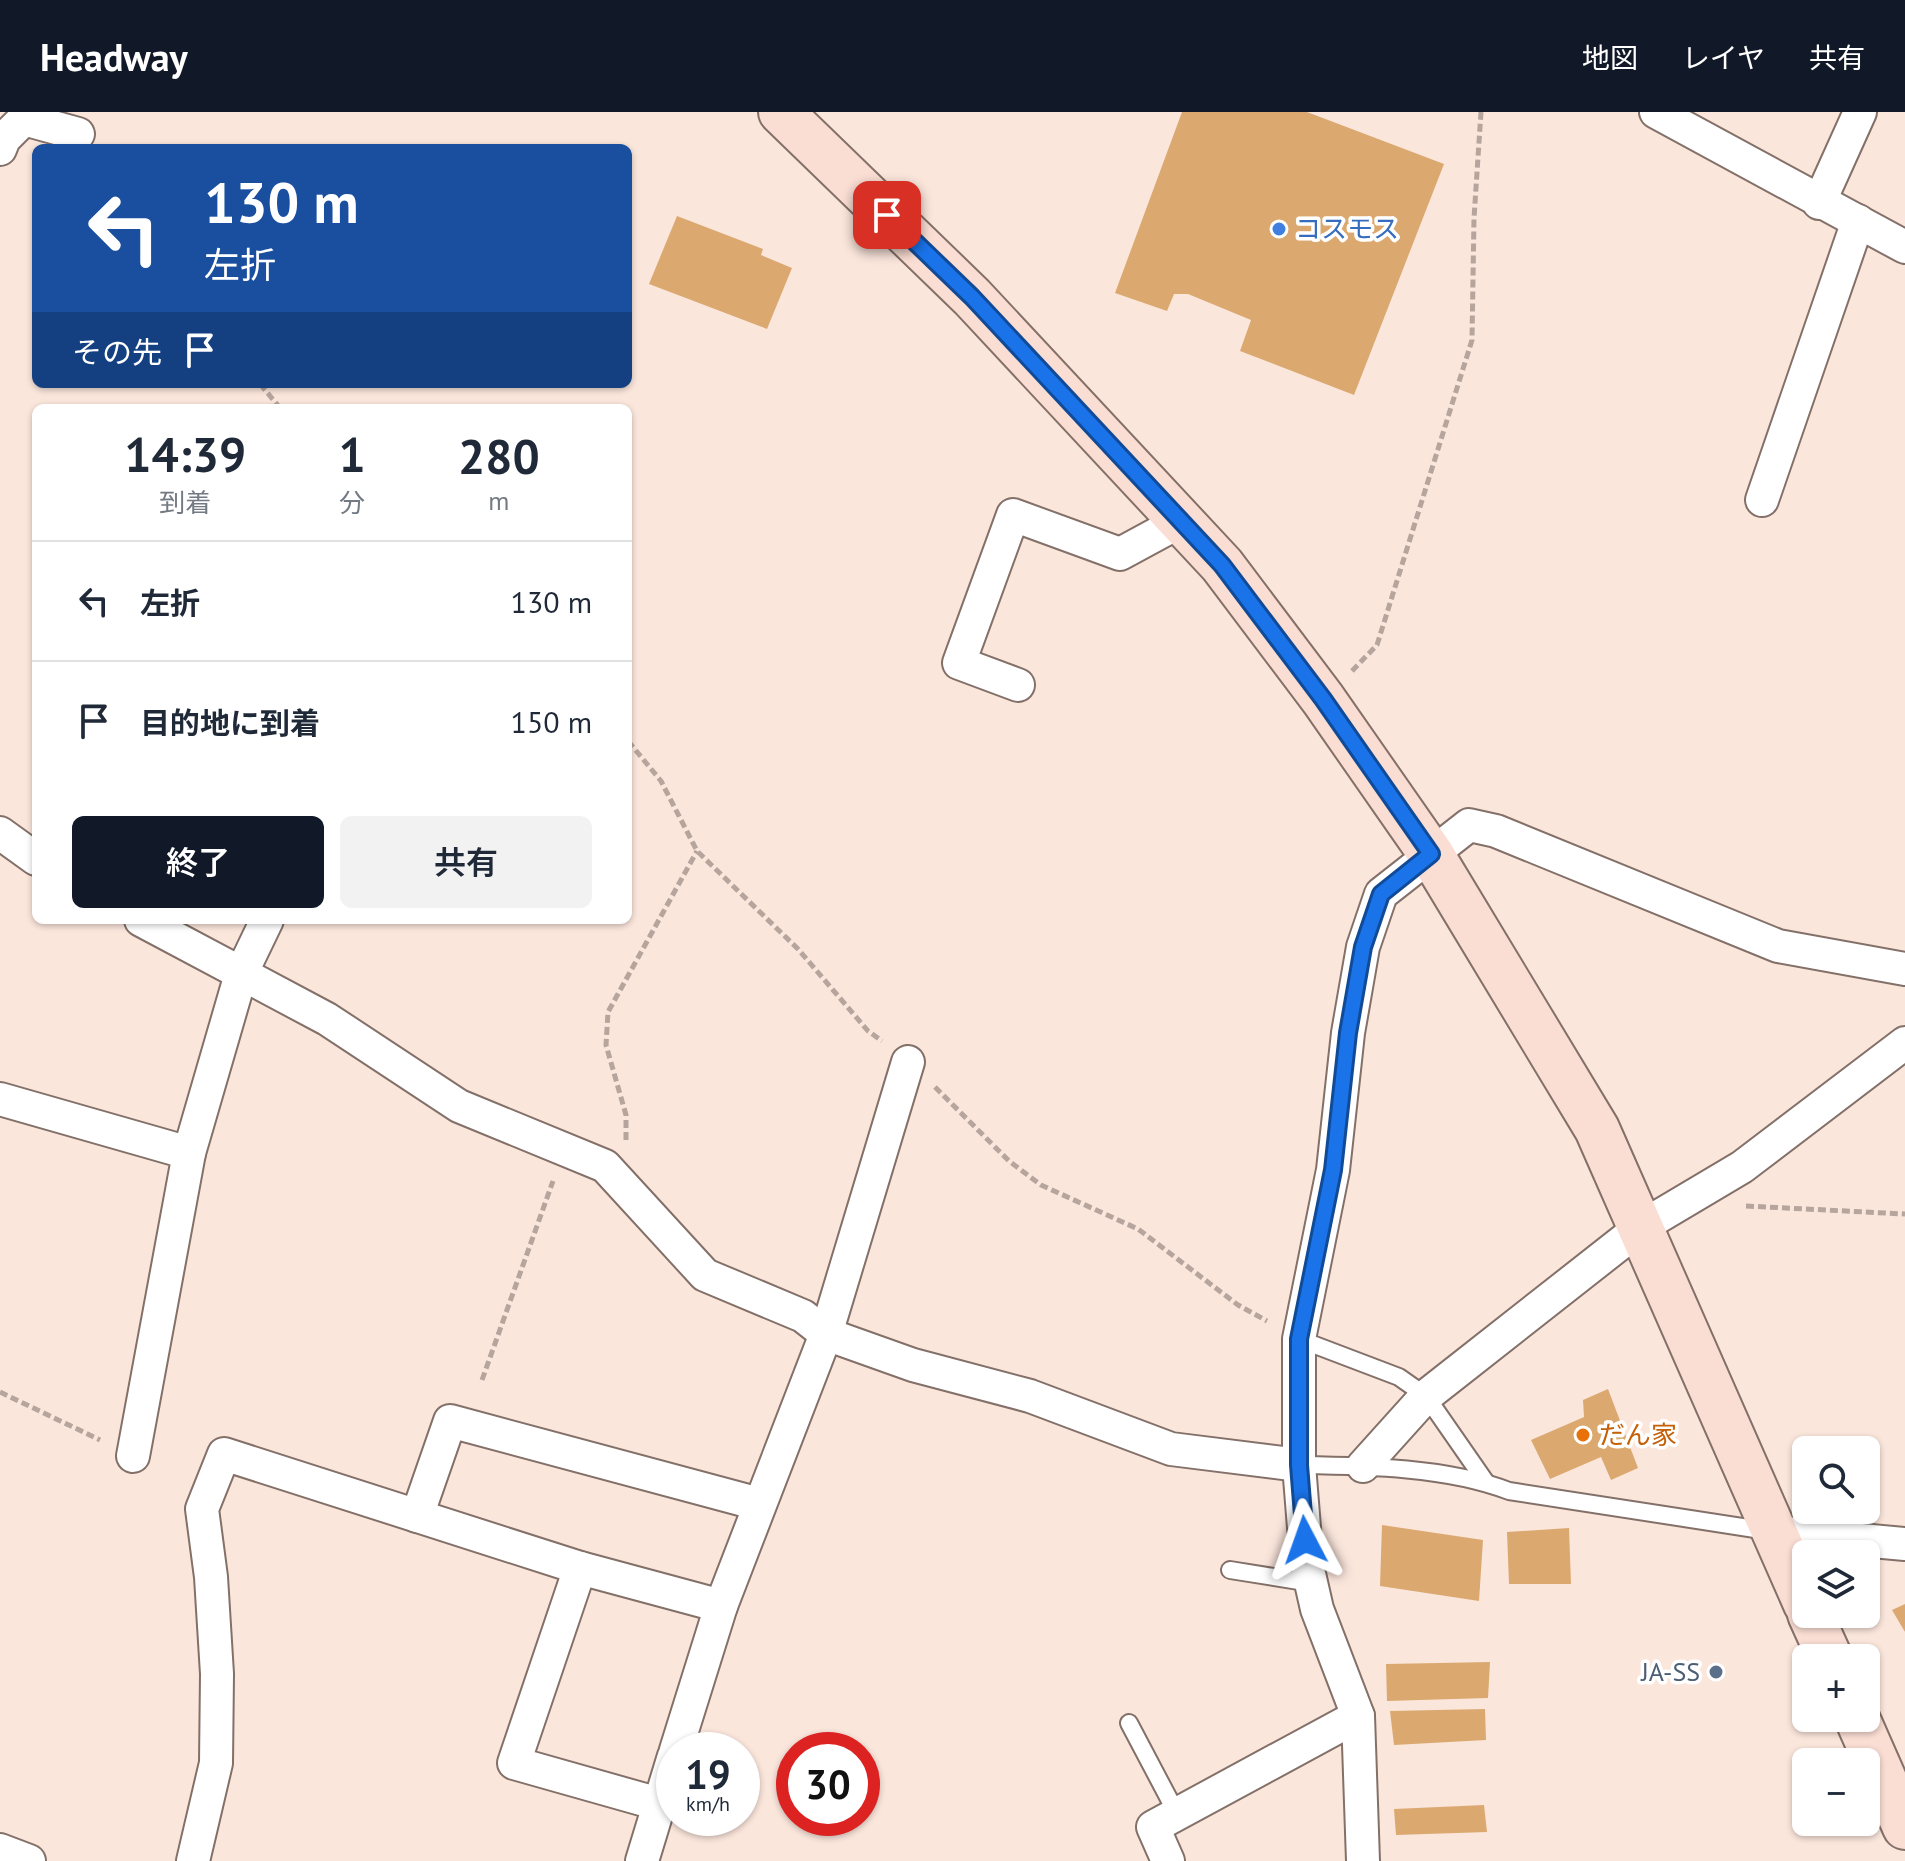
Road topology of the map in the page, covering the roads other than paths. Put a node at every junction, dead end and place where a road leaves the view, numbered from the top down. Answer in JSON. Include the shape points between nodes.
{"nodes":[{"id":1,"x":73,"y":112,"type":"edge"},
{"id":2,"x":781,"y":112,"type":"edge"},
{"id":3,"x":1656,"y":112,"type":"edge"},
{"id":4,"x":1860,"y":112,"type":"edge"},
{"id":5,"x":0,"y":149,"type":"edge"},
{"id":6,"x":1819,"y":203,"type":"junction"},
{"id":7,"x":1858,"y":221,"type":"junction"},
{"id":8,"x":1905,"y":247,"type":"edge"},
{"id":9,"x":1762,"y":500,"type":"dead end"},
{"id":10,"x":1181,"y":521,"type":"junction"},
{"id":11,"x":1018,"y":685,"type":"dead end"},
{"id":12,"x":0,"y":833,"type":"edge"},
{"id":13,"x":1431,"y":854,"type":"junction"},
{"id":14,"x":32,"y":856,"type":"edge"},
{"id":15,"x":148,"y":924,"type":"edge"},
{"id":16,"x":265,"y":924,"type":"edge"},
{"id":17,"x":1905,"y":969,"type":"edge"},
{"id":18,"x":241,"y":974,"type":"junction"},
{"id":19,"x":1905,"y":1043,"type":"edge"},
{"id":20,"x":908,"y":1062,"type":"dead end"},
{"id":21,"x":0,"y":1099,"type":"edge"},
{"id":22,"x":189,"y":1153,"type":"junction"},
{"id":23,"x":1641,"y":1227,"type":"junction"},
{"id":24,"x":826,"y":1334,"type":"junction"},
{"id":25,"x":1299,"y":1339,"type":"junction"},
{"id":26,"x":1426,"y":1396,"type":"junction"},
{"id":27,"x":133,"y":1456,"type":"dead end"},
{"id":28,"x":1299,"y":1465,"type":"junction"},
{"id":29,"x":1363,"y":1466,"type":"junction"},
{"id":30,"x":1485,"y":1481,"type":"junction"},
{"id":31,"x":759,"y":1504,"type":"junction"},
{"id":32,"x":417,"y":1516,"type":"junction"},
{"id":33,"x":1774,"y":1532,"type":"junction"},
{"id":34,"x":1905,"y":1544,"type":"edge"},
{"id":35,"x":580,"y":1568,"type":"junction"},
{"id":36,"x":1230,"y":1570,"type":"dead end"},
{"id":37,"x":1792,"y":1572,"type":"edge"},
{"id":38,"x":1311,"y":1583,"type":"junction"},
{"id":39,"x":721,"y":1606,"type":"junction"},
{"id":40,"x":1358,"y":1716,"type":"junction"},
{"id":41,"x":1129,"y":1723,"type":"dead end"},
{"id":42,"x":682,"y":1732,"type":"edge"},
{"id":43,"x":1863,"y":1732,"type":"edge"},
{"id":44,"x":656,"y":1803,"type":"edge"},
{"id":45,"x":656,"y":1814,"type":"edge"},
{"id":46,"x":1177,"y":1814,"type":"junction"},
{"id":47,"x":1905,"y":1827,"type":"edge"},
{"id":48,"x":0,"y":1850,"type":"edge"},
{"id":49,"x":29,"y":1861,"type":"edge"},
{"id":50,"x":193,"y":1861,"type":"edge"},
{"id":51,"x":642,"y":1861,"type":"edge"},
{"id":52,"x":1168,"y":1861,"type":"edge"},
{"id":53,"x":1363,"y":1861,"type":"edge"}],
"edges":[{"from":1,"to":5,"type":"street","via":[[78,134],[24,119]]},
{"from":2,"to":10,"type":"street","via":[[972,297]]},
{"from":3,"to":6,"type":"street"},
{"from":4,"to":6,"type":"street"},
{"from":6,"to":7,"type":"street"},
{"from":7,"to":8,"type":"street"},
{"from":7,"to":9,"type":"street"},
{"from":10,"to":11,"type":"street","via":[[1120,554],[1013,515],[959,663]]},
{"from":10,"to":13,"type":"street","via":[[1222,565],[1323,699]]},
{"from":12,"to":14,"type":"street"},
{"from":13,"to":17,"type":"street","via":[[1469,825],[1496,831],[1778,946]]},
{"from":13,"to":23,"type":"street","via":[[1597,1129]]},
{"from":13,"to":25,"type":"street","via":[[1381,894],[1363,947],[1333,1170]]},
{"from":15,"to":18,"type":"street"},
{"from":16,"to":18,"type":"street"},
{"from":18,"to":22,"type":"street"},
{"from":18,"to":24,"type":"street","via":[[327,1019],[459,1106],[605,1166],[705,1275],[803,1316]]},
{"from":19,"to":23,"type":"street","via":[[1742,1167]]},
{"from":20,"to":24,"type":"street"},
{"from":21,"to":22,"type":"street"},
{"from":22,"to":27,"type":"street"},
{"from":23,"to":26,"type":"street"},
{"from":23,"to":33,"type":"street"},
{"from":24,"to":28,"type":"street","via":[[913,1365],[1030,1396],[1171,1449]]},
{"from":24,"to":31,"type":"street"},
{"from":25,"to":26,"type":"lane","via":[[1399,1377]]},
{"from":25,"to":28,"type":"street"},
{"from":26,"to":29,"type":"street"},
{"from":26,"to":30,"type":"lane"},
{"from":28,"to":29,"type":"lane"},
{"from":28,"to":38,"type":"street"},
{"from":29,"to":30,"type":"lane"},
{"from":30,"to":33,"type":"lane","via":[[1509,1491]]},
{"from":31,"to":32,"type":"street","via":[[450,1421]]},
{"from":31,"to":39,"type":"street"},
{"from":32,"to":35,"type":"street"},
{"from":32,"to":50,"type":"street","via":[[224,1454],[202,1509],[217,1674],[216,1763]]},
{"from":33,"to":34,"type":"street"},
{"from":33,"to":37,"type":"street"},
{"from":35,"to":39,"type":"street"},
{"from":35,"to":44,"type":"street","via":[[514,1763]]},
{"from":36,"to":38,"type":"lane"},
{"from":38,"to":40,"type":"street"},
{"from":39,"to":42,"type":"street"},
{"from":40,"to":46,"type":"street"},
{"from":40,"to":53,"type":"street"},
{"from":41,"to":46,"type":"lane"},
{"from":43,"to":47,"type":"street"},
{"from":45,"to":51,"type":"street"},
{"from":46,"to":52,"type":"street","via":[[1153,1827]]},
{"from":48,"to":49,"type":"street"}]}
